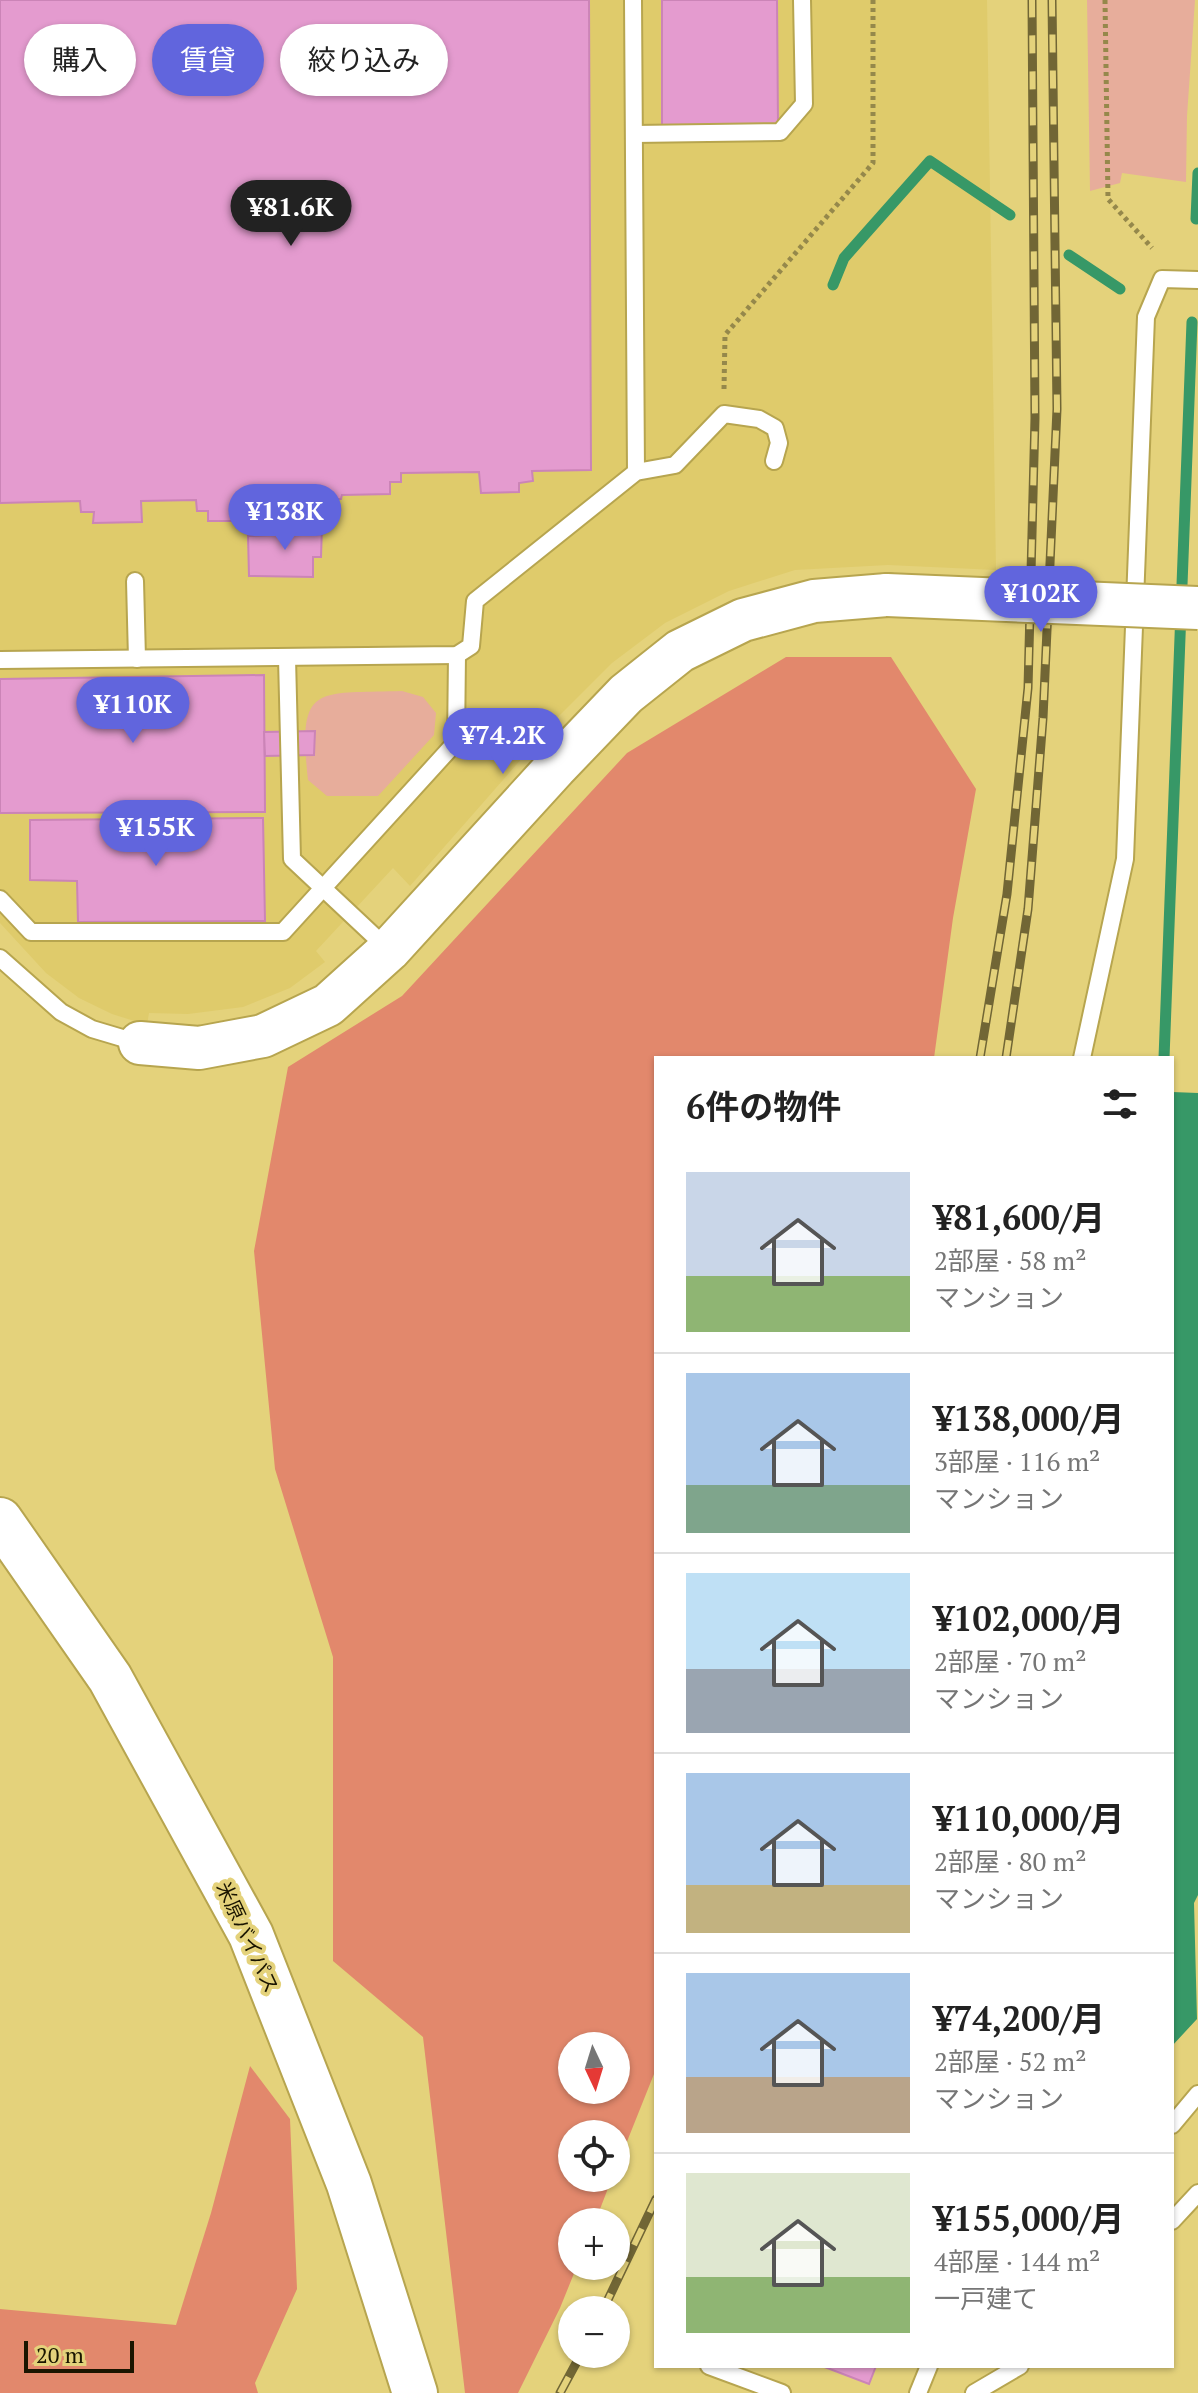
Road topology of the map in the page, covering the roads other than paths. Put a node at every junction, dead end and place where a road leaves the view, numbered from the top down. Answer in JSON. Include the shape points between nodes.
{"nodes":[{"id":1,"x":633,"y":0,"type":"edge"},
{"id":2,"x":802,"y":0,"type":"edge"},
{"id":3,"x":634,"y":134,"type":"junction"},
{"id":4,"x":1198,"y":280,"type":"edge"},
{"id":5,"x":774,"y":461,"type":"dead end"},
{"id":6,"x":636,"y":472,"type":"junction"},
{"id":7,"x":135,"y":581,"type":"dead end"},
{"id":8,"x":1198,"y":608,"type":"edge"},
{"id":9,"x":457,"y":655,"type":"junction"},
{"id":10,"x":287,"y":658,"type":"junction"},
{"id":11,"x":137,"y":659,"type":"junction"},
{"id":12,"x":0,"y":660,"type":"edge"},
{"id":13,"x":323,"y":888,"type":"junction"},
{"id":14,"x":0,"y":899,"type":"edge"},
{"id":15,"x":389,"y":950,"type":"junction"},
{"id":16,"x":0,"y":958,"type":"edge"},
{"id":17,"x":140,"y":1043,"type":"joint"},
{"id":18,"x":1082,"y":1056,"type":"edge"},
{"id":19,"x":0,"y":1520,"type":"edge"},
{"id":20,"x":1198,"y":2094,"type":"edge"},
{"id":21,"x":1174,"y":2123,"type":"edge"},
{"id":22,"x":1198,"y":2193,"type":"edge"},
{"id":23,"x":1174,"y":2219,"type":"edge"},
{"id":24,"x":714,"y":2368,"type":"edge"},
{"id":25,"x":928,"y":2368,"type":"edge"},
{"id":26,"x":1017,"y":2368,"type":"edge"},
{"id":27,"x":415,"y":2393,"type":"edge"},
{"id":28,"x":782,"y":2393,"type":"edge"},
{"id":29,"x":918,"y":2393,"type":"edge"},
{"id":30,"x":974,"y":2393,"type":"edge"}],
"edges":[{"from":1,"to":3,"type":"lane"},
{"from":2,"to":3,"type":"lane","via":[[804,104],[780,132]]},
{"from":3,"to":6,"type":"lane"},
{"from":4,"to":18,"type":"lane","via":[[1162,279],[1146,317],[1125,859]]},
{"from":5,"to":6,"type":"lane","via":[[779,443],[775,428],[759,419],[724,414],[675,465]]},
{"from":6,"to":9,"type":"lane","via":[[475,601],[471,646]]},
{"from":7,"to":11,"type":"lane"},
{"from":8,"to":15,"type":"street","bridge":true,"via":[[887,595],[814,601],[743,620],[680,651],[616,704]]},
{"from":9,"to":10,"type":"lane"},
{"from":9,"to":13,"type":"lane","via":[[456,742]]},
{"from":10,"to":11,"type":"lane"},
{"from":10,"to":13,"type":"lane","via":[[292,859]]},
{"from":11,"to":12,"type":"lane"},
{"from":13,"to":14,"type":"lane","via":[[283,932],[31,932]]},
{"from":13,"to":15,"type":"lane"},
{"from":15,"to":17,"type":"street","via":[[328,1005],[263,1036],[199,1048]]},
{"from":16,"to":17,"type":"lane","via":[[61,1012],[92,1029]]},
{"from":19,"to":27,"type":"highway","name":"米原バイパス","via":[[110,1678],[251,1935],[349,2184]]},
{"from":20,"to":21,"type":"lane"},
{"from":22,"to":23,"type":"lane"},
{"from":24,"to":28,"type":"lane"},
{"from":25,"to":29,"type":"lane"},
{"from":26,"to":30,"type":"lane"}]}
